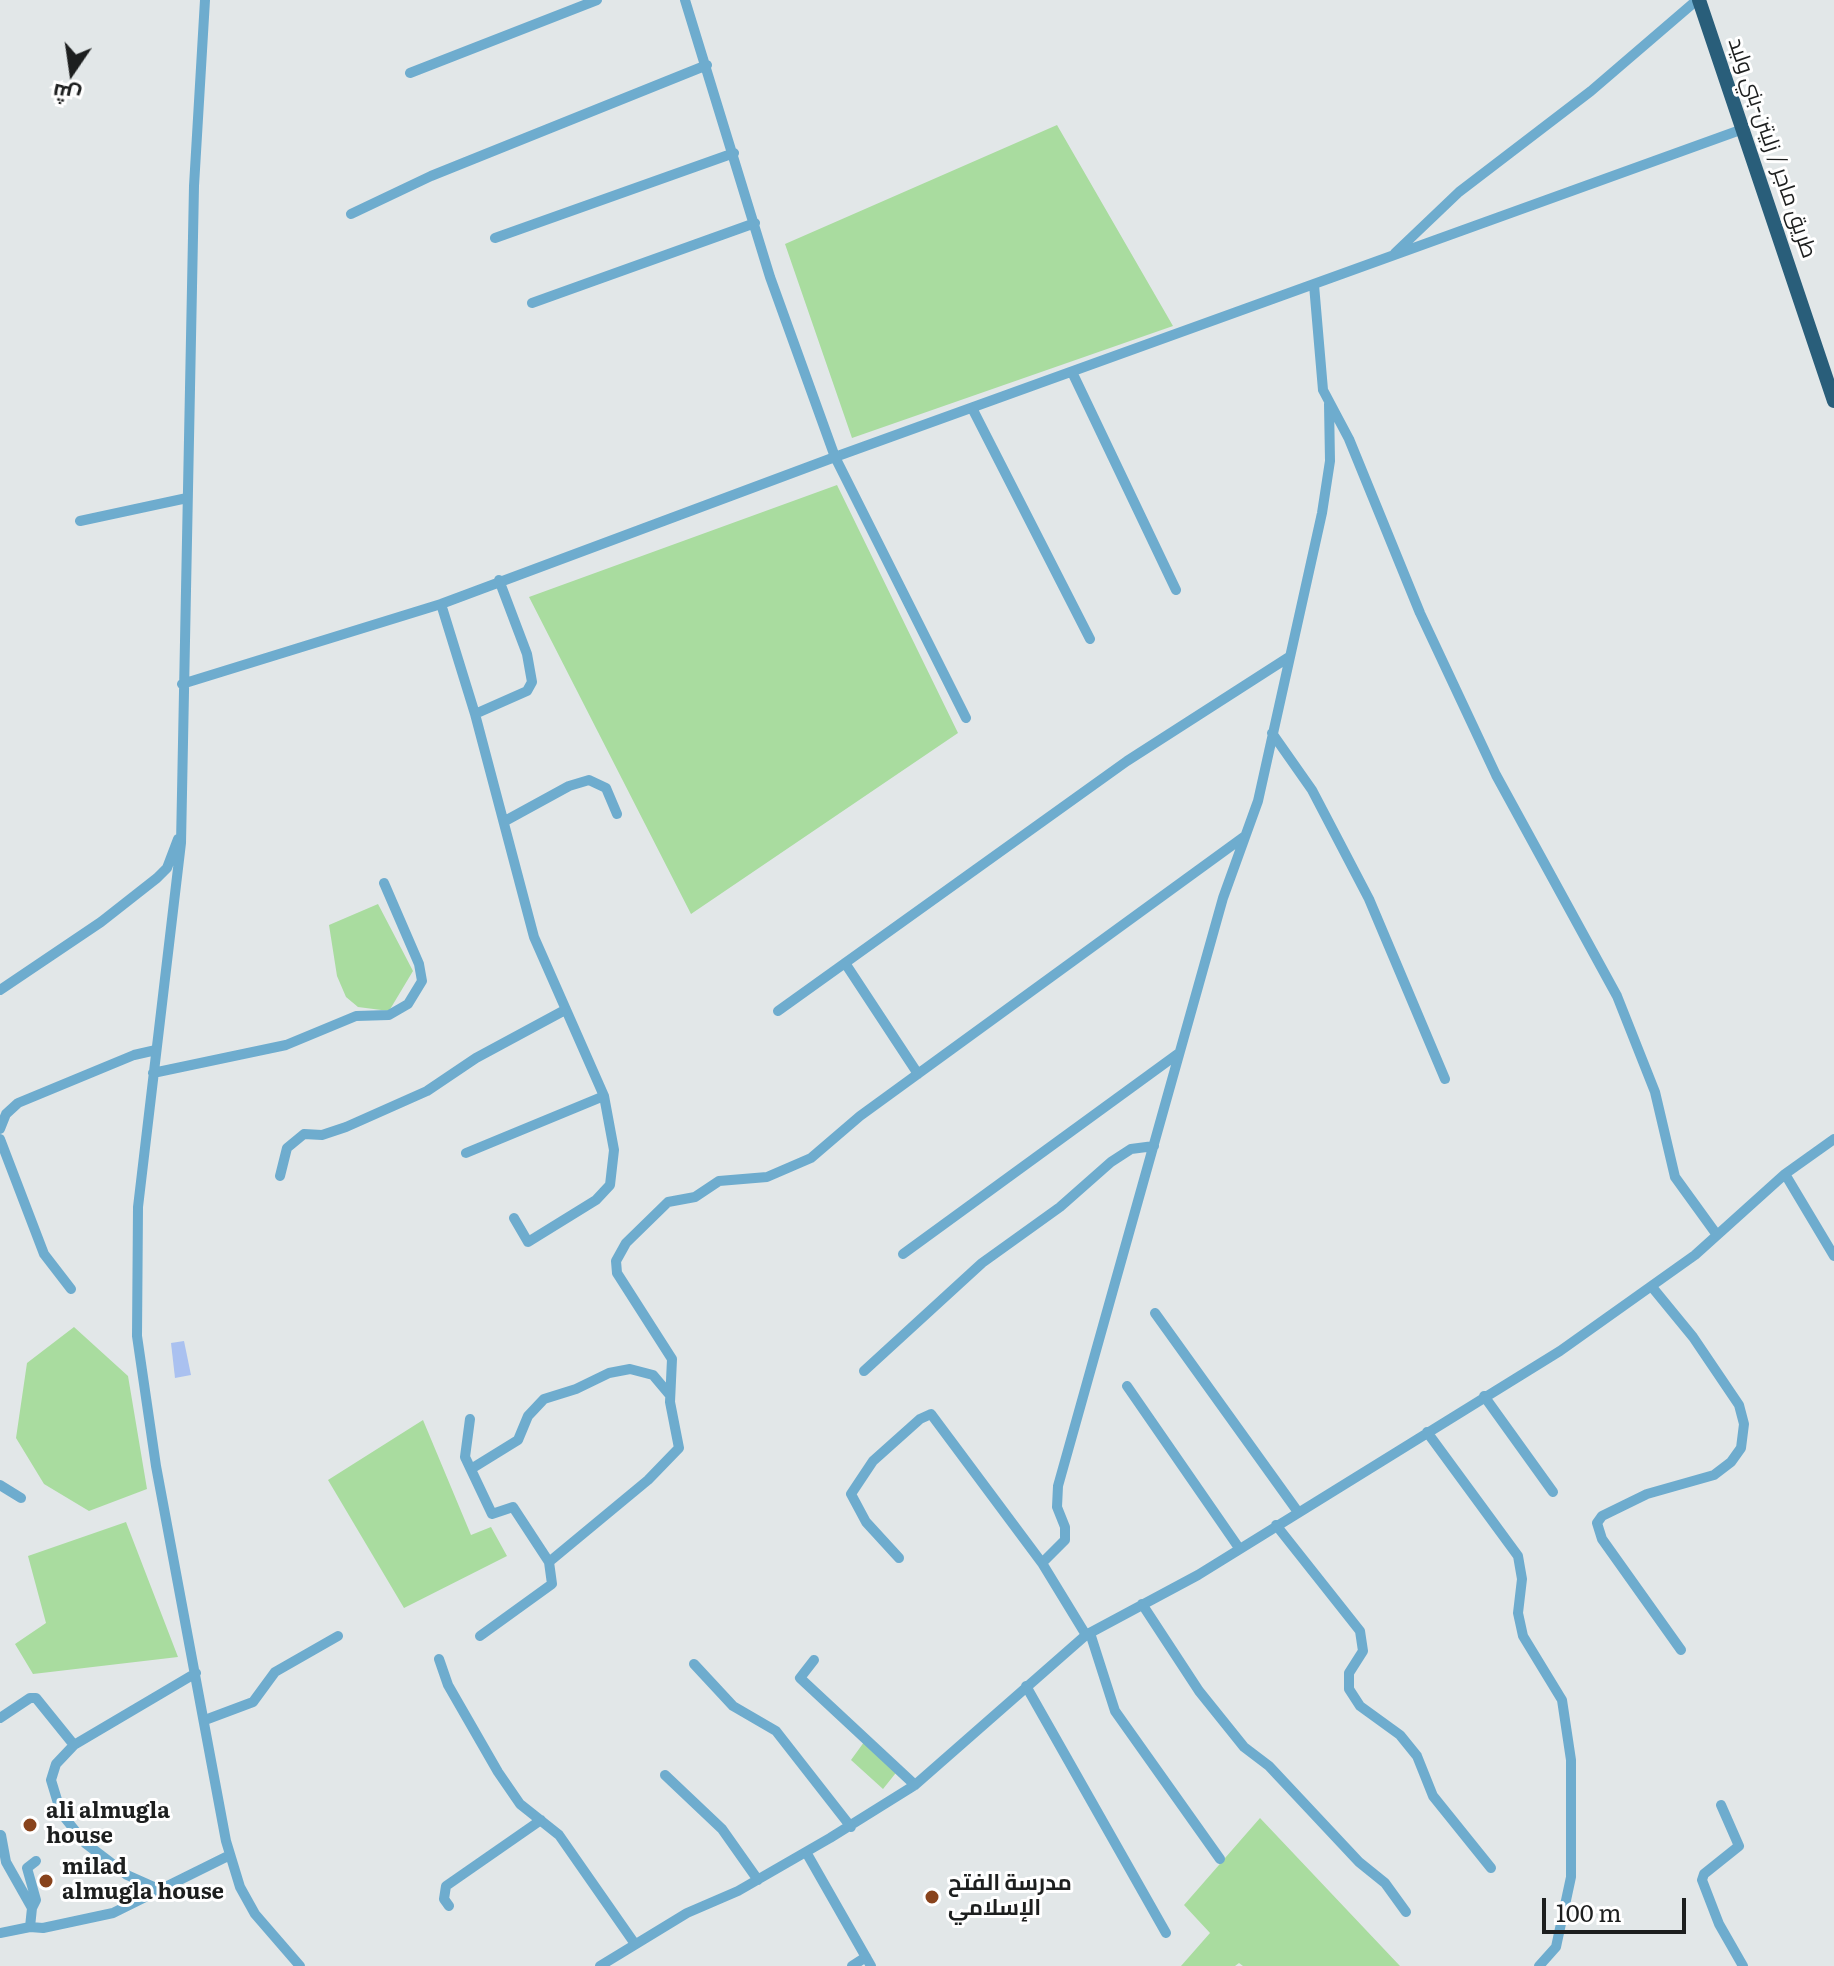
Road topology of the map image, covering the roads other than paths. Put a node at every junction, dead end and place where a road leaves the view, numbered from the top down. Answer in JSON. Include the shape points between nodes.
{"nodes":[{"id":1,"x":205,"y":0,"type":"edge"},
{"id":2,"x":597,"y":0,"type":"edge"},
{"id":3,"x":685,"y":0,"type":"edge"},
{"id":4,"x":1698,"y":0,"type":"edge"},
{"id":5,"x":707,"y":65,"type":"junction"},
{"id":6,"x":410,"y":73,"type":"dead end"},
{"id":7,"x":1743,"y":129,"type":"junction"},
{"id":8,"x":734,"y":153,"type":"junction"},
{"id":9,"x":351,"y":214,"type":"dead end"},
{"id":10,"x":755,"y":223,"type":"junction"},
{"id":11,"x":495,"y":238,"type":"dead end"},
{"id":12,"x":1392,"y":256,"type":"junction"},
{"id":13,"x":1314,"y":285,"type":"junction"},
{"id":14,"x":532,"y":303,"type":"dead end"},
{"id":15,"x":1072,"y":372,"type":"junction"},
{"id":16,"x":1834,"y":401,"type":"edge"},
{"id":17,"x":1329,"y":404,"type":"junction"},
{"id":18,"x":972,"y":408,"type":"junction"},
{"id":19,"x":835,"y":457,"type":"junction"},
{"id":20,"x":187,"y":498,"type":"junction"},
{"id":21,"x":80,"y":521,"type":"dead end"},
{"id":22,"x":499,"y":580,"type":"junction"},
{"id":23,"x":1176,"y":590,"type":"dead end"},
{"id":24,"x":441,"y":604,"type":"junction"},
{"id":25,"x":1090,"y":639,"type":"dead end"},
{"id":26,"x":1289,"y":657,"type":"junction"},
{"id":27,"x":182,"y":684,"type":"junction"},
{"id":28,"x":475,"y":714,"type":"junction"},
{"id":29,"x":966,"y":718,"type":"dead end"},
{"id":30,"x":1272,"y":733,"type":"junction"},
{"id":31,"x":617,"y":814,"type":"dead end"},
{"id":32,"x":505,"y":821,"type":"junction"},
{"id":33,"x":181,"y":830,"type":"junction"},
{"id":34,"x":1247,"y":835,"type":"junction"},
{"id":35,"x":384,"y":883,"type":"dead end"},
{"id":36,"x":845,"y":963,"type":"junction"},
{"id":37,"x":2,"y":984,"type":"edge"},
{"id":38,"x":565,"y":1010,"type":"junction"},
{"id":39,"x":778,"y":1011,"type":"dead end"},
{"id":40,"x":156,"y":1050,"type":"junction"},
{"id":41,"x":1180,"y":1052,"type":"junction"},
{"id":42,"x":153,"y":1073,"type":"junction"},
{"id":43,"x":918,"y":1074,"type":"junction"},
{"id":44,"x":1445,"y":1079,"type":"dead end"},
{"id":45,"x":604,"y":1096,"type":"junction"},
{"id":46,"x":0,"y":1129,"type":"edge"},
{"id":47,"x":0,"y":1139,"type":"edge"},
{"id":48,"x":1834,"y":1139,"type":"edge"},
{"id":49,"x":1154,"y":1146,"type":"junction"},
{"id":50,"x":466,"y":1153,"type":"dead end"},
{"id":51,"x":1785,"y":1174,"type":"junction"},
{"id":52,"x":280,"y":1176,"type":"dead end"},
{"id":53,"x":514,"y":1218,"type":"dead end"},
{"id":54,"x":1717,"y":1235,"type":"junction"},
{"id":55,"x":903,"y":1254,"type":"dead end"},
{"id":56,"x":1834,"y":1256,"type":"edge"},
{"id":57,"x":1652,"y":1287,"type":"junction"},
{"id":58,"x":71,"y":1289,"type":"dead end"},
{"id":59,"x":1155,"y":1313,"type":"dead end"},
{"id":60,"x":864,"y":1371,"type":"dead end"},
{"id":61,"x":1127,"y":1386,"type":"dead end"},
{"id":62,"x":670,"y":1395,"type":"junction"},
{"id":63,"x":1484,"y":1396,"type":"junction"},
{"id":64,"x":470,"y":1419,"type":"dead end"},
{"id":65,"x":1427,"y":1432,"type":"junction"},
{"id":66,"x":471,"y":1469,"type":"junction"},
{"id":67,"x":0,"y":1485,"type":"edge"},
{"id":68,"x":1553,"y":1492,"type":"dead end"},
{"id":69,"x":21,"y":1498,"type":"dead end"},
{"id":70,"x":1298,"y":1512,"type":"junction"},
{"id":71,"x":1276,"y":1525,"type":"junction"},
{"id":72,"x":1239,"y":1548,"type":"junction"},
{"id":73,"x":899,"y":1558,"type":"dead end"},
{"id":74,"x":549,"y":1562,"type":"junction"},
{"id":75,"x":1042,"y":1563,"type":"junction"},
{"id":76,"x":1142,"y":1604,"type":"junction"},
{"id":77,"x":1088,"y":1634,"type":"junction"},
{"id":78,"x":338,"y":1636,"type":"dead end"},
{"id":79,"x":480,"y":1636,"type":"dead end"},
{"id":80,"x":1681,"y":1650,"type":"dead end"},
{"id":81,"x":439,"y":1659,"type":"dead end"},
{"id":82,"x":814,"y":1660,"type":"dead end"},
{"id":83,"x":694,"y":1664,"type":"dead end"},
{"id":84,"x":196,"y":1673,"type":"junction"},
{"id":85,"x":1026,"y":1686,"type":"junction"},
{"id":86,"x":0,"y":1718,"type":"edge"},
{"id":87,"x":205,"y":1720,"type":"junction"},
{"id":88,"x":74,"y":1745,"type":"junction"},
{"id":89,"x":665,"y":1775,"type":"dead end"},
{"id":90,"x":915,"y":1785,"type":"junction"},
{"id":91,"x":1721,"y":1805,"type":"dead end"},
{"id":92,"x":541,"y":1820,"type":"junction"},
{"id":93,"x":851,"y":1827,"type":"junction"},
{"id":94,"x":1,"y":1835,"type":"edge"},
{"id":95,"x":806,"y":1852,"type":"junction"},
{"id":96,"x":230,"y":1855,"type":"junction"},
{"id":97,"x":1220,"y":1859,"type":"dead end"},
{"id":98,"x":36,"y":1861,"type":"dead end"},
{"id":99,"x":1491,"y":1868,"type":"dead end"},
{"id":100,"x":758,"y":1880,"type":"junction"},
{"id":101,"x":163,"y":1891,"type":"junction"},
{"id":102,"x":449,"y":1906,"type":"dead end"},
{"id":103,"x":32,"y":1908,"type":"junction"},
{"id":104,"x":1406,"y":1912,"type":"dead end"},
{"id":105,"x":30,"y":1927,"type":"junction"},
{"id":106,"x":0,"y":1933,"type":"edge"},
{"id":107,"x":1166,"y":1933,"type":"dead end"},
{"id":108,"x":635,"y":1944,"type":"junction"},
{"id":109,"x":869,"y":1961,"type":"edge"},
{"id":110,"x":300,"y":1966,"type":"edge"},
{"id":111,"x":600,"y":1966,"type":"edge"},
{"id":112,"x":852,"y":1966,"type":"edge"},
{"id":113,"x":1539,"y":1966,"type":"edge"},
{"id":114,"x":1743,"y":1966,"type":"edge"}],
"edges":[{"from":1,"to":20,"type":"street","via":[[194,186]]},
{"from":2,"to":6,"type":"street"},
{"from":3,"to":5,"type":"street"},
{"from":4,"to":7,"type":"highway","name":"طريق ماجر / زليتن-بني وليد"},
{"from":4,"to":12,"type":"street","via":[[1459,192]]},
{"from":5,"to":8,"type":"street"},
{"from":5,"to":9,"type":"street","via":[[421,180]]},
{"from":7,"to":12,"type":"street"},
{"from":7,"to":16,"type":"highway","name":"طريق ماجر / زليتن-بني وليد"},
{"from":8,"to":10,"type":"street"},
{"from":8,"to":11,"type":"street"},
{"from":10,"to":14,"type":"street"},
{"from":10,"to":19,"type":"street"},
{"from":12,"to":13,"type":"street"},
{"from":13,"to":15,"type":"street"},
{"from":13,"to":17,"type":"street","via":[[1320,378]]},
{"from":15,"to":18,"type":"street"},
{"from":15,"to":23,"type":"street"},
{"from":17,"to":26,"type":"street","via":[[1330,461],[1322,513]]},
{"from":17,"to":54,"type":"street","via":[[1496,775],[1617,996],[1655,1092],[1675,1177]]},
{"from":18,"to":19,"type":"street"},
{"from":18,"to":25,"type":"street"},
{"from":19,"to":22,"type":"street"},
{"from":19,"to":29,"type":"street"},
{"from":20,"to":21,"type":"street"},
{"from":20,"to":27,"type":"street"},
{"from":22,"to":24,"type":"street"},
{"from":22,"to":28,"type":"street","via":[[532,682],[527,691]]},
{"from":24,"to":27,"type":"street"},
{"from":24,"to":28,"type":"street"},
{"from":26,"to":30,"type":"street"},
{"from":26,"to":36,"type":"street","via":[[1127,761]]},
{"from":27,"to":33,"type":"street"},
{"from":28,"to":32,"type":"street"},
{"from":30,"to":34,"type":"street"},
{"from":30,"to":44,"type":"street","via":[[1312,790],[1369,899]]},
{"from":31,"to":32,"type":"street","via":[[602,784],[586,780]]},
{"from":32,"to":38,"type":"street","via":[[534,937]]},
{"from":33,"to":37,"type":"street","via":[[167,868],[157,878],[101,922]]},
{"from":33,"to":40,"type":"street"},
{"from":34,"to":41,"type":"street","via":[[1223,898]]},
{"from":34,"to":43,"type":"street"},
{"from":35,"to":42,"type":"street","via":[[419,964],[422,981],[408,1004],[389,1015],[356,1016],[286,1045]]},
{"from":36,"to":39,"type":"street"},
{"from":36,"to":43,"type":"street"},
{"from":38,"to":45,"type":"street"},
{"from":38,"to":52,"type":"street","via":[[427,1091],[336,1130],[304,1134],[287,1148]]},
{"from":40,"to":42,"type":"street"},
{"from":40,"to":46,"type":"street","via":[[18,1103]]},
{"from":41,"to":49,"type":"street"},
{"from":41,"to":55,"type":"street"},
{"from":42,"to":84,"type":"street","via":[[136,1236],[137,1336]]},
{"from":43,"to":62,"type":"street","via":[[811,1158],[776,1174],[719,1181],[695,1197],[668,1202],[626,1243],[616,1261],[617,1273],[672,1359]]},
{"from":45,"to":50,"type":"street"},
{"from":45,"to":53,"type":"street","via":[[614,1150],[613,1176],[605,1192],[528,1242]]},
{"from":47,"to":58,"type":"street","via":[[44,1254]]},
{"from":48,"to":51,"type":"street"},
{"from":49,"to":60,"type":"street","via":[[1131,1149],[1111,1162],[982,1263]]},
{"from":49,"to":75,"type":"street","via":[[1058,1486],[1065,1540]]},
{"from":51,"to":54,"type":"street"},
{"from":51,"to":56,"type":"street"},
{"from":54,"to":57,"type":"street"},
{"from":57,"to":63,"type":"street"},
{"from":57,"to":80,"type":"street","via":[[1693,1337],[1744,1424],[1741,1448],[1714,1475],[1647,1494],[1597,1523],[1602,1539]]},
{"from":59,"to":70,"type":"street"},
{"from":61,"to":72,"type":"street"},
{"from":62,"to":66,"type":"street","via":[[653,1375],[630,1369],[609,1373],[544,1399],[528,1416],[518,1440]]},
{"from":62,"to":74,"type":"street","via":[[680,1440],[677,1452]]},
{"from":63,"to":65,"type":"street"},
{"from":63,"to":68,"type":"street"},
{"from":64,"to":66,"type":"street","via":[[465,1454]]},
{"from":65,"to":70,"type":"street"},
{"from":65,"to":113,"type":"street","via":[[1518,1556],[1523,1636],[1562,1700],[1571,1760],[1571,1877],[1556,1947]]},
{"from":66,"to":74,"type":"street","via":[[492,1514],[513,1507]]},
{"from":67,"to":69,"type":"street"},
{"from":70,"to":71,"type":"street"},
{"from":71,"to":72,"type":"street"},
{"from":71,"to":99,"type":"street","via":[[1360,1631],[1363,1651],[1349,1673],[1349,1689],[1360,1706],[1400,1735],[1417,1756],[1440,1806]]},
{"from":72,"to":76,"type":"street"},
{"from":73,"to":75,"type":"street","via":[[866,1522],[851,1494],[873,1461],[931,1414]]},
{"from":74,"to":79,"type":"street","via":[[552,1584]]},
{"from":75,"to":77,"type":"street"},
{"from":76,"to":77,"type":"street"},
{"from":76,"to":104,"type":"street","via":[[1199,1691],[1244,1747],[1385,1883]]},
{"from":77,"to":85,"type":"street"},
{"from":77,"to":97,"type":"street","via":[[1115,1711]]},
{"from":78,"to":87,"type":"street","via":[[275,1672],[253,1702]]},
{"from":81,"to":92,"type":"street","via":[[479,1743],[520,1804]]},
{"from":82,"to":90,"type":"street","via":[[800,1678]]},
{"from":83,"to":93,"type":"street","via":[[733,1706],[776,1731]]},
{"from":84,"to":87,"type":"street"},
{"from":84,"to":88,"type":"street"},
{"from":85,"to":90,"type":"street"},
{"from":85,"to":107,"type":"street"},
{"from":86,"to":88,"type":"street","via":[[36,1698]]},
{"from":87,"to":96,"type":"street"},
{"from":88,"to":101,"type":"street","via":[[52,1771],[53,1795],[61,1813],[85,1843]]},
{"from":89,"to":100,"type":"street","via":[[722,1829]]},
{"from":90,"to":93,"type":"street"},
{"from":91,"to":114,"type":"street","via":[[1739,1846],[1702,1880]]},
{"from":92,"to":102,"type":"street","via":[[446,1886]]},
{"from":92,"to":108,"type":"street","via":[[559,1835]]},
{"from":93,"to":95,"type":"street"},
{"from":94,"to":103,"type":"street","via":[[6,1862]]},
{"from":95,"to":100,"type":"street"},
{"from":95,"to":109,"type":"street"},
{"from":96,"to":101,"type":"street"},
{"from":96,"to":110,"type":"street","via":[[255,1914]]},
{"from":98,"to":103,"type":"street","via":[[27,1868],[36,1900]]},
{"from":100,"to":108,"type":"street"},
{"from":101,"to":105,"type":"street","via":[[92,1920]]},
{"from":103,"to":105,"type":"street"},
{"from":105,"to":106,"type":"street"},
{"from":108,"to":111,"type":"street"},
{"from":109,"to":112,"type":"street"}]}
